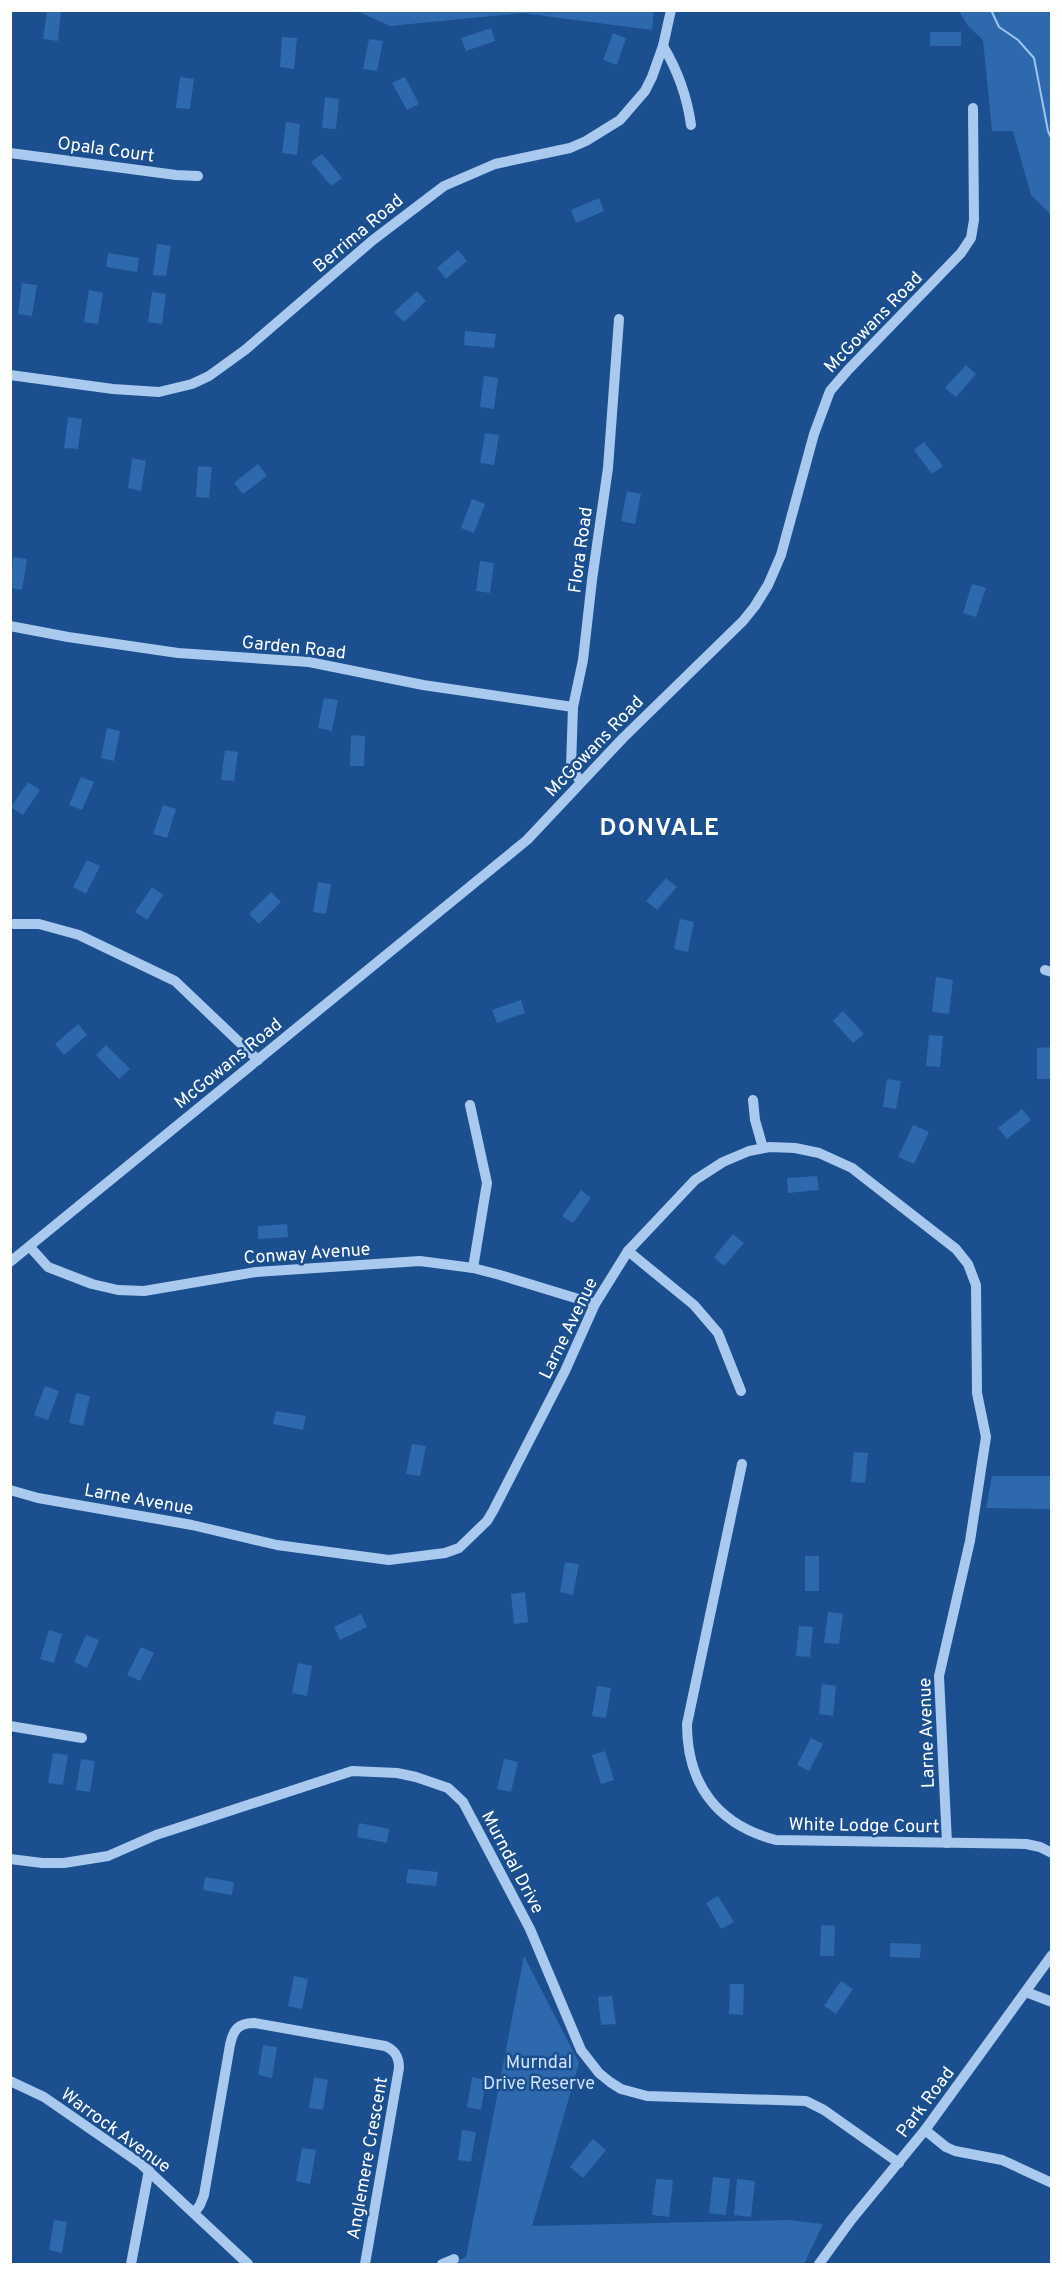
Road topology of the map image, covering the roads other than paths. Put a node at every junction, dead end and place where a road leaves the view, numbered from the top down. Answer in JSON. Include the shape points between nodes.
{"nodes":[{"id":1,"x":670,"y":10,"type":"edge"},
{"id":2,"x":663,"y":46,"type":"junction"},
{"id":3,"x":973,"y":108,"type":"dead end"},
{"id":4,"x":691,"y":125,"type":"dead end"},
{"id":5,"x":10,"y":153,"type":"edge"},
{"id":6,"x":198,"y":176,"type":"dead end"},
{"id":7,"x":619,"y":319,"type":"dead end"},
{"id":8,"x":10,"y":375,"type":"edge"},
{"id":9,"x":10,"y":626,"type":"edge"},
{"id":10,"x":573,"y":707,"type":"junction"},
{"id":11,"x":580,"y":781,"type":"junction"},
{"id":12,"x":10,"y":924,"type":"edge"},
{"id":13,"x":258,"y":1060,"type":"junction"},
{"id":14,"x":753,"y":1100,"type":"dead end"},
{"id":15,"x":470,"y":1105,"type":"dead end"},
{"id":16,"x":763,"y":1148,"type":"junction"},
{"id":17,"x":30,"y":1247,"type":"junction"},
{"id":18,"x":628,"y":1251,"type":"junction"},
{"id":19,"x":10,"y":1262,"type":"edge"},
{"id":20,"x":473,"y":1268,"type":"junction"},
{"id":21,"x":595,"y":1304,"type":"junction"},
{"id":22,"x":741,"y":1391,"type":"dead end"},
{"id":23,"x":742,"y":1464,"type":"dead end"},
{"id":24,"x":10,"y":1490,"type":"edge"},
{"id":25,"x":10,"y":1726,"type":"edge"},
{"id":26,"x":82,"y":1738,"type":"dead end"},
{"id":27,"x":947,"y":1843,"type":"junction"},
{"id":28,"x":1052,"y":1853,"type":"edge"},
{"id":29,"x":10,"y":1859,"type":"edge"},
{"id":30,"x":1052,"y":1955,"type":"edge"},
{"id":31,"x":1026,"y":1992,"type":"junction"},
{"id":32,"x":1052,"y":2002,"type":"edge"},
{"id":33,"x":10,"y":2081,"type":"edge"},
{"id":34,"x":925,"y":2130,"type":"junction"},
{"id":35,"x":899,"y":2163,"type":"junction"},
{"id":36,"x":149,"y":2170,"type":"junction"},
{"id":37,"x":1052,"y":2183,"type":"edge"},
{"id":38,"x":194,"y":2213,"type":"junction"},
{"id":39,"x":454,"y":2259,"type":"dead end"},
{"id":40,"x":131,"y":2265,"type":"edge"},
{"id":41,"x":248,"y":2265,"type":"edge"},
{"id":42,"x":365,"y":2265,"type":"edge"},
{"id":43,"x":442,"y":2265,"type":"edge"},
{"id":44,"x":819,"y":2265,"type":"edge"}],
"edges":[{"from":1,"to":2,"type":"street","name":"Berrima Road"},
{"from":2,"to":4,"type":"street","via":[[680,80]]},
{"from":2,"to":8,"type":"street","name":"Berrima Road","via":[[645,91],[613,125],[570,148],[495,164],[444,186],[373,240],[239,356],[209,376],[159,392]]},
{"from":3,"to":11,"type":"street","name":"McGowans Road","via":[[973,230],[967,246],[830,391],[814,434],[781,555],[755,606]]},
{"from":5,"to":6,"type":"street","name":"Opala Court"},
{"from":7,"to":10,"type":"street","name":"Flora Road","via":[[608,468]]},
{"from":9,"to":10,"type":"street","name":"Garden Road","via":[[178,654],[309,662]]},
{"from":10,"to":11,"type":"street","name":"Flora Road","via":[[571,767]]},
{"from":11,"to":13,"type":"street","name":"McGowans Road","via":[[527,840]]},
{"from":12,"to":13,"type":"street","via":[[39,924],[79,935],[175,981]]},
{"from":13,"to":17,"type":"street","name":"McGowans Road"},
{"from":14,"to":16,"type":"street"},
{"from":15,"to":20,"type":"street","via":[[487,1183]]},
{"from":16,"to":18,"type":"street","name":"Larne Avenue","via":[[736,1155],[700,1176]]},
{"from":16,"to":27,"type":"street","name":"Larne Avenue","via":[[806,1149],[852,1168],[956,1249],[973,1273],[978,1306],[977,1393],[986,1444],[970,1541],[939,1676]]},
{"from":17,"to":19,"type":"street","name":"McGowans Road"},
{"from":17,"to":20,"type":"street","name":"Conway Avenue","via":[[43,1264],[54,1270],[130,1291],[256,1272],[420,1261]]},
{"from":18,"to":21,"type":"street","name":"Larne Avenue"},
{"from":18,"to":22,"type":"street","via":[[694,1305],[718,1333]]},
{"from":20,"to":21,"type":"street","name":"Conway Avenue"},
{"from":21,"to":24,"type":"street","name":"Larne Avenue","via":[[493,1511],[467,1542],[452,1551],[398,1560],[277,1545]]},
{"from":23,"to":27,"type":"street","name":"White Lodge Court","via":[[687,1724],[688,1752],[699,1783],[722,1814],[737,1825],[776,1840]]},
{"from":25,"to":26,"type":"street"},
{"from":27,"to":28,"type":"street","name":"White Lodge Court","via":[[1026,1844]]},
{"from":29,"to":35,"type":"street","name":"Murndal Drive","via":[[64,1863],[108,1856],[156,1835],[352,1771],[416,1777],[448,1788],[463,1802],[530,1929],[581,2050],[598,2073],[621,2089],[647,2096],[806,2100]]},
{"from":30,"to":31,"type":"street","name":"Park Road"},
{"from":31,"to":32,"type":"street"},
{"from":31,"to":34,"type":"street","name":"Park Road"},
{"from":33,"to":36,"type":"street","name":"Warrock Avenue","via":[[44,2097]]},
{"from":34,"to":35,"type":"street","name":"Park Road"},
{"from":34,"to":37,"type":"street","via":[[955,2151],[1002,2160]]},
{"from":35,"to":44,"type":"street","name":"Park Road"},
{"from":36,"to":38,"type":"street","name":"Warrock Avenue"},
{"from":36,"to":40,"type":"street"},
{"from":38,"to":41,"type":"street","name":"Warrock Avenue"},
{"from":38,"to":42,"type":"street","name":"Anglemere Crescent","via":[[204,2195],[234,2030],[254,2023],[385,2046],[398,2057],[399,2068]]},
{"from":39,"to":43,"type":"street"}]}
